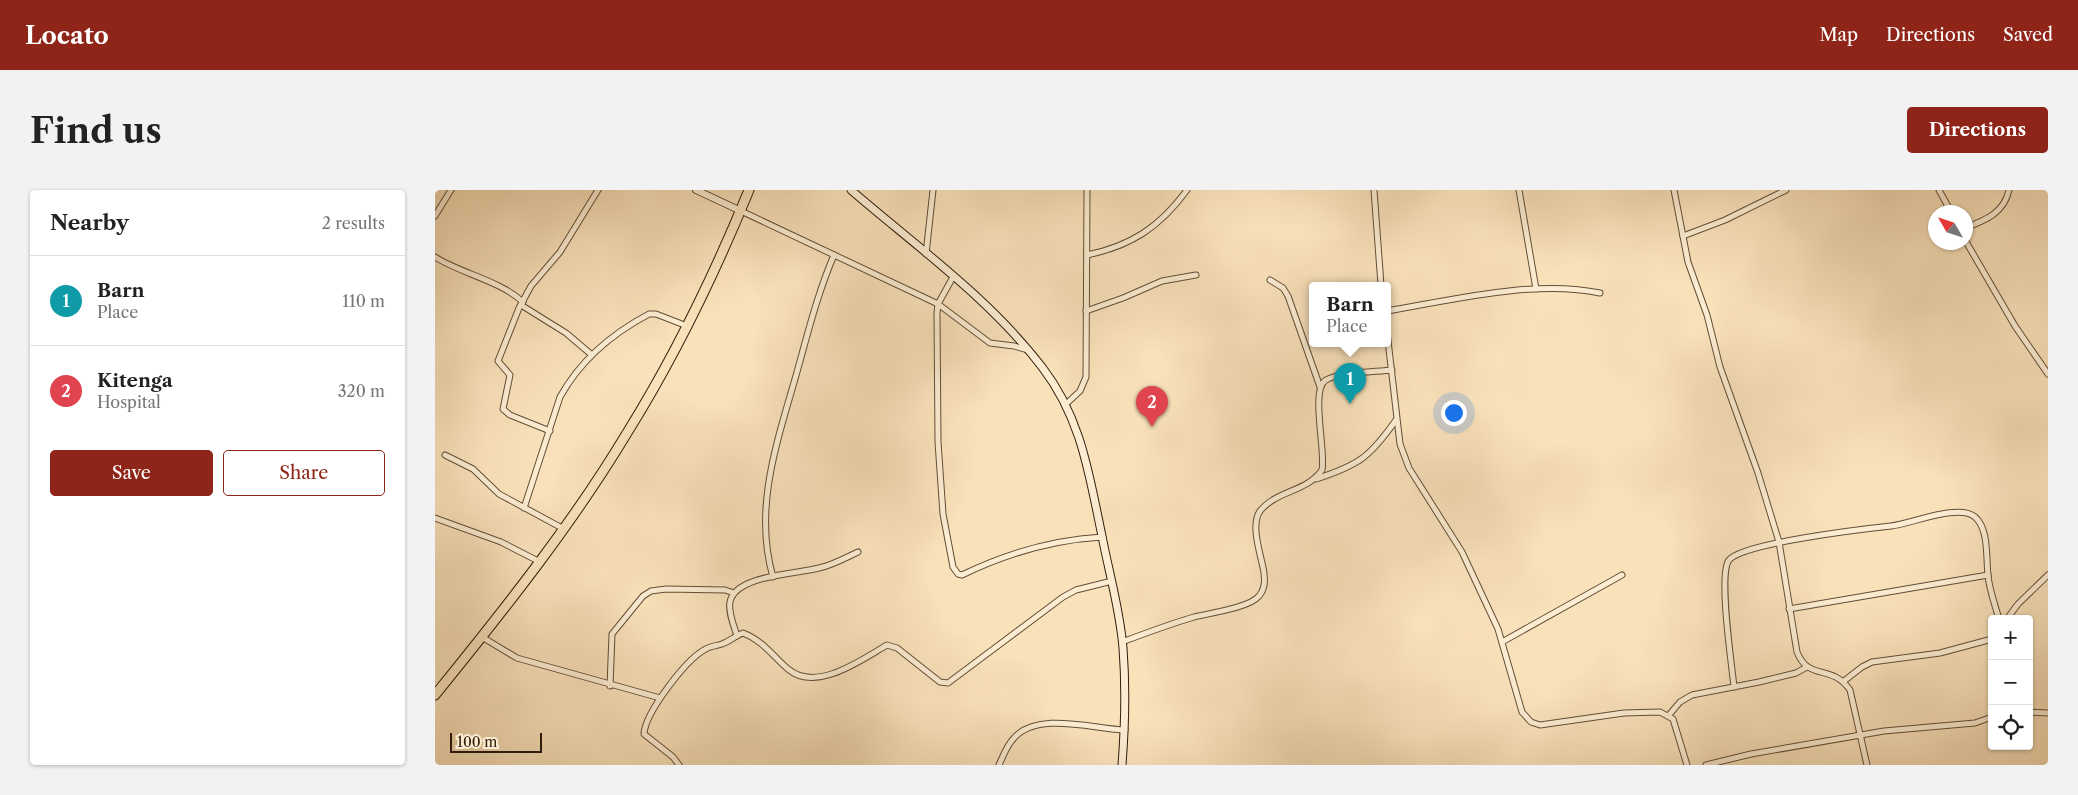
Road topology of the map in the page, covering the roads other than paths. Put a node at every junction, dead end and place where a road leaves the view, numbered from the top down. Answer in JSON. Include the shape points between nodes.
{"nodes":[{"id":1,"x":451,"y":190,"type":"edge"},
{"id":2,"x":598,"y":190,"type":"edge"},
{"id":3,"x":695,"y":190,"type":"edge"},
{"id":4,"x":749,"y":190,"type":"edge"},
{"id":5,"x":851,"y":190,"type":"edge"},
{"id":6,"x":933,"y":190,"type":"edge"},
{"id":7,"x":1087,"y":190,"type":"edge"},
{"id":8,"x":1187,"y":190,"type":"edge"},
{"id":9,"x":1374,"y":190,"type":"edge"},
{"id":10,"x":1519,"y":190,"type":"edge"},
{"id":11,"x":1674,"y":190,"type":"edge"},
{"id":12,"x":1786,"y":190,"type":"edge"},
{"id":13,"x":1939,"y":190,"type":"edge"},
{"id":14,"x":2009,"y":190,"type":"edge"},
{"id":15,"x":1947,"y":205,"type":"edge"},
{"id":16,"x":741,"y":211,"type":"junction"},
{"id":17,"x":435,"y":216,"type":"edge"},
{"id":18,"x":1973,"y":224,"type":"edge"},
{"id":19,"x":1683,"y":236,"type":"junction"},
{"id":20,"x":1971,"y":250,"type":"edge"},
{"id":21,"x":926,"y":254,"type":"junction"},
{"id":22,"x":835,"y":255,"type":"junction"},
{"id":23,"x":1087,"y":255,"type":"junction"},
{"id":24,"x":435,"y":257,"type":"edge"},
{"id":25,"x":1197,"y":275,"type":"dead end"},
{"id":26,"x":953,"y":277,"type":"junction"},
{"id":27,"x":1270,"y":280,"type":"dead end"},
{"id":28,"x":1381,"y":282,"type":"edge"},
{"id":29,"x":1536,"y":290,"type":"junction"},
{"id":30,"x":1600,"y":293,"type":"dead end"},
{"id":31,"x":522,"y":303,"type":"junction"},
{"id":32,"x":938,"y":304,"type":"junction"},
{"id":33,"x":1391,"y":310,"type":"edge"},
{"id":34,"x":1086,"y":311,"type":"junction"},
{"id":35,"x":687,"y":326,"type":"junction"},
{"id":36,"x":1389,"y":347,"type":"edge"},
{"id":37,"x":1029,"y":351,"type":"junction"},
{"id":38,"x":592,"y":355,"type":"junction"},
{"id":39,"x":1392,"y":370,"type":"junction"},
{"id":40,"x":2048,"y":374,"type":"edge"},
{"id":41,"x":1320,"y":387,"type":"junction"},
{"id":42,"x":1065,"y":404,"type":"junction"},
{"id":43,"x":1396,"y":420,"type":"junction"},
{"id":44,"x":550,"y":431,"type":"junction"},
{"id":45,"x":445,"y":455,"type":"dead end"},
{"id":46,"x":1313,"y":480,"type":"junction"},
{"id":47,"x":524,"y":508,"type":"junction"},
{"id":48,"x":435,"y":518,"type":"edge"},
{"id":49,"x":562,"y":528,"type":"junction"},
{"id":50,"x":1102,"y":537,"type":"junction"},
{"id":51,"x":1779,"y":542,"type":"junction"},
{"id":52,"x":858,"y":552,"type":"dead end"},
{"id":53,"x":540,"y":562,"type":"junction"},
{"id":54,"x":1623,"y":575,"type":"dead end"},
{"id":55,"x":1987,"y":575,"type":"junction"},
{"id":56,"x":2048,"y":575,"type":"edge"},
{"id":57,"x":773,"y":577,"type":"junction"},
{"id":58,"x":1112,"y":581,"type":"junction"},
{"id":59,"x":733,"y":593,"type":"junction"},
{"id":60,"x":1789,"y":609,"type":"junction"},
{"id":61,"x":1998,"y":615,"type":"edge"},
{"id":62,"x":2010,"y":615,"type":"edge"},
{"id":63,"x":737,"y":636,"type":"junction"},
{"id":64,"x":482,"y":637,"type":"junction"},
{"id":65,"x":1988,"y":640,"type":"edge"},
{"id":66,"x":1122,"y":642,"type":"junction"},
{"id":67,"x":1502,"y":642,"type":"junction"},
{"id":68,"x":1807,"y":668,"type":"junction"},
{"id":69,"x":1844,"y":681,"type":"junction"},
{"id":70,"x":610,"y":686,"type":"junction"},
{"id":71,"x":1734,"y":687,"type":"junction"},
{"id":72,"x":435,"y":695,"type":"edge"},
{"id":73,"x":660,"y":698,"type":"junction"},
{"id":74,"x":2033,"y":712,"type":"edge"},
{"id":75,"x":2048,"y":713,"type":"edge"},
{"id":76,"x":1669,"y":715,"type":"junction"},
{"id":77,"x":1988,"y":718,"type":"edge"},
{"id":78,"x":1125,"y":730,"type":"junction"},
{"id":79,"x":1860,"y":735,"type":"junction"},
{"id":80,"x":679,"y":765,"type":"edge"},
{"id":81,"x":999,"y":765,"type":"edge"},
{"id":82,"x":1122,"y":765,"type":"edge"},
{"id":83,"x":1687,"y":765,"type":"edge"},
{"id":84,"x":1706,"y":765,"type":"edge"},
{"id":85,"x":1867,"y":765,"type":"edge"}],
"edges":[{"from":1,"to":17,"type":"street"},
{"from":2,"to":31,"type":"street","via":[[575,231],[531,286]]},
{"from":3,"to":16,"type":"street"},
{"from":4,"to":16,"type":"highway"},
{"from":5,"to":21,"type":"main road"},
{"from":6,"to":21,"type":"street"},
{"from":7,"to":23,"type":"street"},
{"from":8,"to":23,"type":"street","via":[[1171,210],[1139,238]]},
{"from":9,"to":28,"type":"street"},
{"from":10,"to":29,"type":"street"},
{"from":11,"to":19,"type":"street"},
{"from":12,"to":19,"type":"street","via":[[1725,220]]},
{"from":13,"to":15,"type":"street"},
{"from":14,"to":18,"type":"street","via":[[2003,207]]},
{"from":16,"to":22,"type":"street"},
{"from":16,"to":35,"type":"highway"},
{"from":19,"to":51,"type":"street","via":[[1720,367]]},
{"from":20,"to":40,"type":"street","via":[[2015,326]]},
{"from":21,"to":26,"type":"main road"},
{"from":22,"to":32,"type":"street"},
{"from":22,"to":57,"type":"street","via":[[820,289],[800,355],[767,488],[766,541]]},
{"from":23,"to":34,"type":"street"},
{"from":24,"to":31,"type":"street","via":[[498,286]]},
{"from":25,"to":34,"type":"street","via":[[1162,281]]},
{"from":26,"to":32,"type":"street"},
{"from":26,"to":37,"type":"main road"},
{"from":27,"to":41,"type":"street","via":[[1283,288],[1292,303]]},
{"from":29,"to":30,"type":"street","via":[[1578,288]]},
{"from":29,"to":33,"type":"street"},
{"from":31,"to":38,"type":"street"},
{"from":31,"to":44,"type":"street","via":[[498,361],[511,375],[503,409]]},
{"from":32,"to":37,"type":"street","via":[[990,343]]},
{"from":32,"to":50,"type":"street","via":[[938,442],[943,514],[949,553],[956,572],[962,575],[996,559],[1044,544]]},
{"from":34,"to":42,"type":"street","via":[[1085,382]]},
{"from":35,"to":38,"type":"street","via":[[649,314],[609,339]]},
{"from":35,"to":49,"type":"highway","via":[[626,436]]},
{"from":36,"to":39,"type":"street"},
{"from":37,"to":42,"type":"main road"},
{"from":38,"to":44,"type":"street","via":[[569,381],[560,397]]},
{"from":39,"to":41,"type":"street","via":[[1334,377],[1325,380]]},
{"from":39,"to":43,"type":"street"},
{"from":41,"to":46,"type":"street","via":[[1324,464],[1323,470]]},
{"from":42,"to":50,"type":"main road","via":[[1080,436]]},
{"from":43,"to":46,"type":"street","via":[[1366,457],[1340,472]]},
{"from":43,"to":67,"type":"street","via":[[1409,468],[1462,552],[1499,629]]},
{"from":44,"to":47,"type":"street"},
{"from":45,"to":47,"type":"street","via":[[473,469],[499,494]]},
{"from":46,"to":66,"type":"street","via":[[1277,496],[1259,512],[1257,536],[1265,580],[1259,597]]},
{"from":47,"to":49,"type":"street"},
{"from":48,"to":53,"type":"street","via":[[501,542]]},
{"from":49,"to":53,"type":"highway"},
{"from":50,"to":58,"type":"main road"},
{"from":51,"to":55,"type":"street","via":[[1899,526],[1940,514],[1962,512],[1979,522],[1985,541]]},
{"from":51,"to":60,"type":"street"},
{"from":51,"to":71,"type":"street","via":[[1747,549],[1733,556],[1725,567]]},
{"from":52,"to":57,"type":"street","via":[[818,569]]},
{"from":53,"to":64,"type":"highway"},
{"from":54,"to":67,"type":"street"},
{"from":55,"to":60,"type":"street"},
{"from":55,"to":61,"type":"street"},
{"from":56,"to":62,"type":"street"},
{"from":57,"to":59,"type":"street","via":[[751,582]]},
{"from":58,"to":63,"type":"street","via":[[1076,590],[1063,597],[948,683],[940,682],[897,648],[887,645],[836,672],[800,677],[751,636]]},
{"from":58,"to":66,"type":"main road"},
{"from":59,"to":63,"type":"street","via":[[730,610]]},
{"from":59,"to":70,"type":"street","via":[[725,590],[666,589],[643,596],[612,634]]},
{"from":60,"to":68,"type":"street","via":[[1797,652]]},
{"from":63,"to":73,"type":"street","via":[[703,650]]},
{"from":64,"to":70,"type":"street","via":[[517,658]]},
{"from":64,"to":72,"type":"highway"},
{"from":65,"to":69,"type":"street","via":[[1939,653],[1872,662]]},
{"from":66,"to":78,"type":"main road"},
{"from":67,"to":76,"type":"street","via":[[1521,712],[1531,722],[1539,725],[1624,713],[1660,712]]},
{"from":68,"to":69,"type":"street","via":[[1833,674]]},
{"from":68,"to":71,"type":"street"},
{"from":69,"to":79,"type":"street","via":[[1850,690]]},
{"from":70,"to":73,"type":"street"},
{"from":71,"to":76,"type":"street","via":[[1692,695],[1680,702]]},
{"from":73,"to":80,"type":"street","via":[[645,724],[644,734]]},
{"from":74,"to":75,"type":"street"},
{"from":76,"to":83,"type":"street"},
{"from":77,"to":79,"type":"street","via":[[1975,723]]},
{"from":78,"to":81,"type":"street","via":[[1053,723],[1033,725],[1020,731],[1012,740]]},
{"from":78,"to":82,"type":"main road"},
{"from":79,"to":84,"type":"street"},
{"from":79,"to":85,"type":"street"}]}
